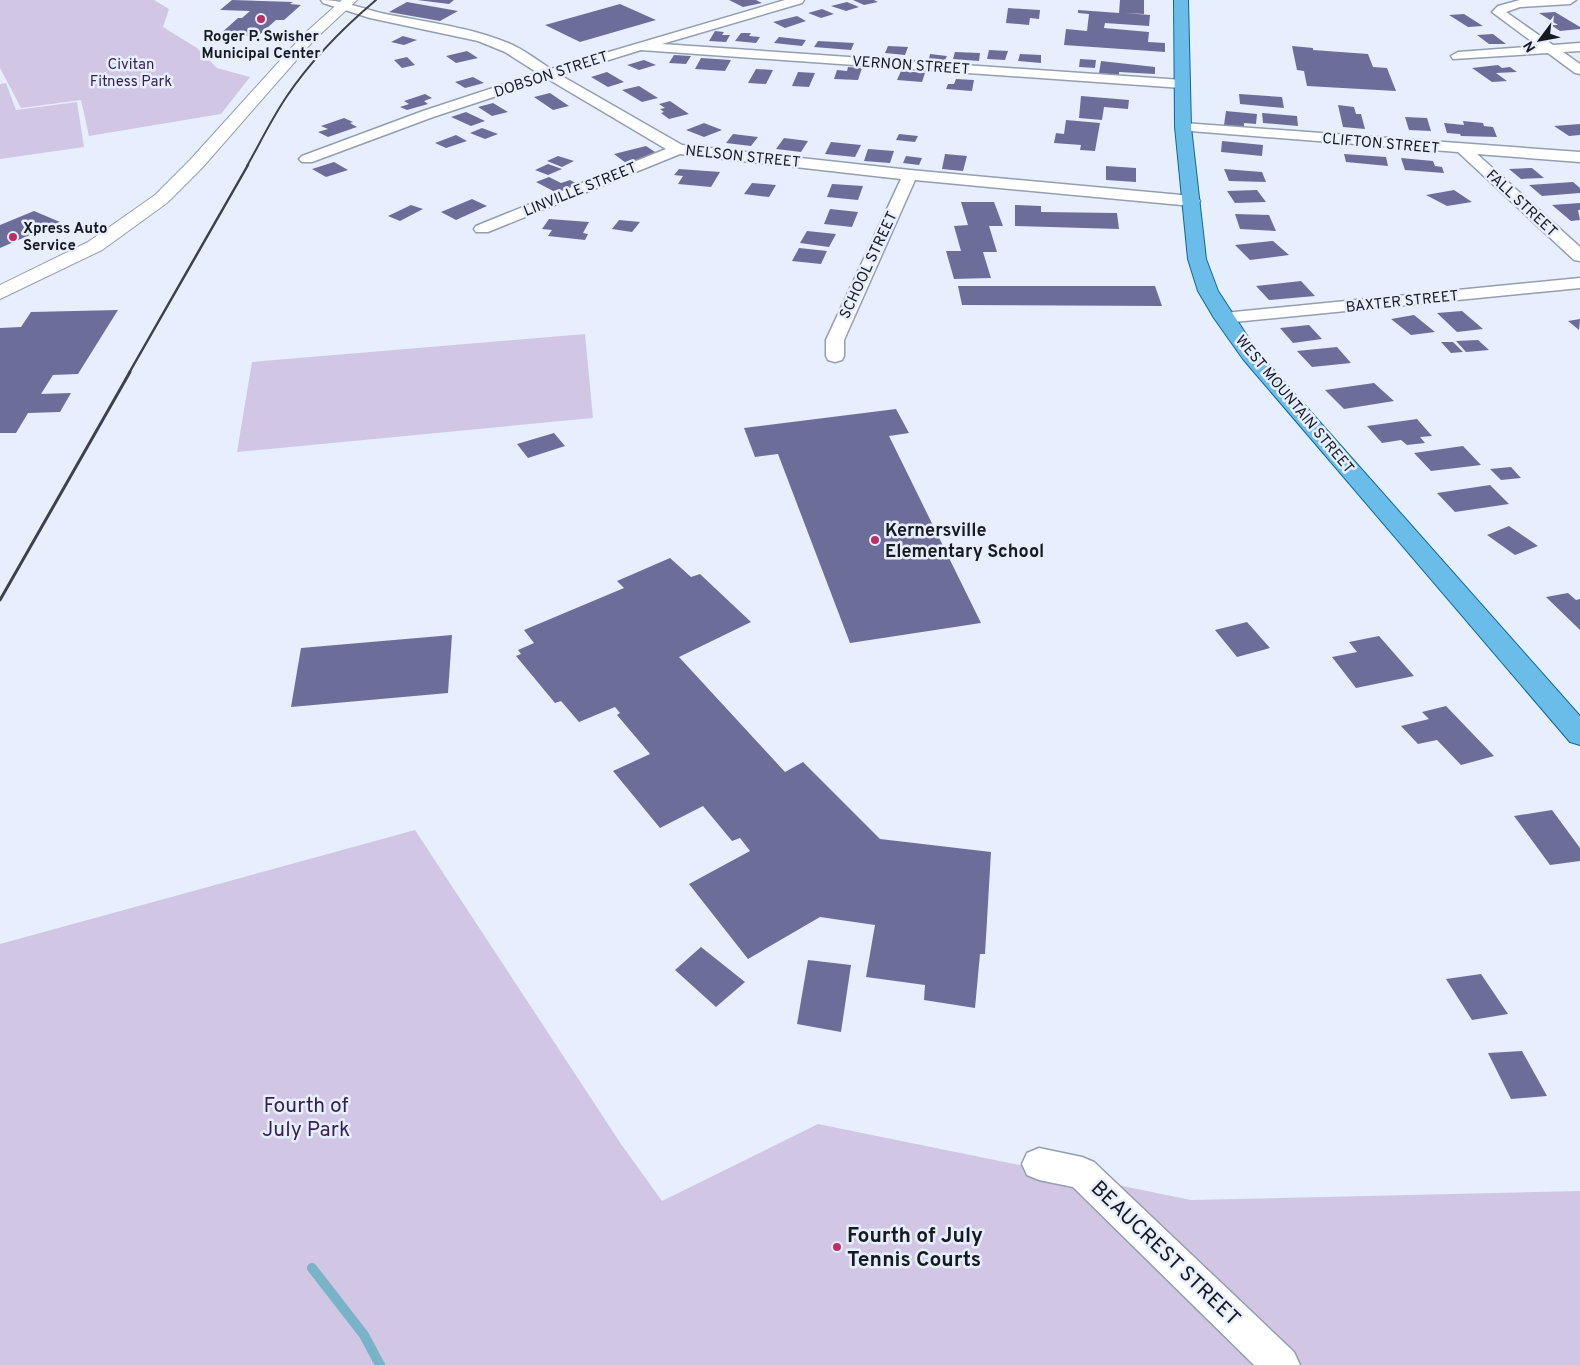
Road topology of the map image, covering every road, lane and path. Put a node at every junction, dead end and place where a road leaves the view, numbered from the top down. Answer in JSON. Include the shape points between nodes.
{"nodes":[{"id":1,"x":798,"y":0,"type":"edge"},
{"id":2,"x":1181,"y":0,"type":"edge"},
{"id":3,"x":1570,"y":0,"type":"edge"},
{"id":4,"x":339,"y":2,"type":"edge"},
{"id":5,"x":639,"y":46,"type":"junction"},
{"id":6,"x":1580,"y":47,"type":"edge"},
{"id":7,"x":1549,"y":50,"type":"junction"},
{"id":8,"x":1458,"y":56,"type":"dead end"},
{"id":9,"x":1580,"y":70,"type":"edge"},
{"id":10,"x":548,"y":74,"type":"junction"},
{"id":11,"x":1182,"y":84,"type":"junction"},
{"id":12,"x":1183,"y":127,"type":"junction"},
{"id":13,"x":678,"y":149,"type":"junction"},
{"id":14,"x":1464,"y":150,"type":"junction"},
{"id":15,"x":1580,"y":158,"type":"edge"},
{"id":16,"x":307,"y":159,"type":"dead end"},
{"id":17,"x":910,"y":175,"type":"junction"},
{"id":18,"x":1192,"y":201,"type":"junction"},
{"id":19,"x":482,"y":229,"type":"dead end"},
{"id":20,"x":1580,"y":256,"type":"edge"},
{"id":21,"x":1580,"y":283,"type":"edge"},
{"id":22,"x":0,"y":292,"type":"edge"},
{"id":23,"x":1224,"y":318,"type":"junction"},
{"id":24,"x":835,"y":356,"type":"dead end"},
{"id":25,"x":1577,"y":725,"type":"edge"},
{"id":26,"x":1038,"y":1164,"type":"dead end"},
{"id":27,"x":1281,"y":1365,"type":"edge"}],
"edges":[{"from":1,"to":5,"type":"street","name":"DOBSON STREET"},
{"from":2,"to":11,"type":"main road","name":"WEST MOUNTAIN STREET"},
{"from":3,"to":7,"type":"street","via":[[1516,4],[1498,10]]},
{"from":4,"to":10,"type":"street","name":"NELSON STREET","via":[[461,31],[505,46]]},
{"from":4,"to":22,"type":"main road","via":[[161,200],[94,246]]},
{"from":5,"to":10,"type":"street","name":"DOBSON STREET"},
{"from":5,"to":11,"type":"street","name":"VERNON STREET"},
{"from":6,"to":7,"type":"street"},
{"from":7,"to":8,"type":"street"},
{"from":7,"to":9,"type":"street"},
{"from":10,"to":13,"type":"street","name":"NELSON STREET"},
{"from":10,"to":16,"type":"street","name":"DOBSON STREET"},
{"from":11,"to":12,"type":"main road","name":"WEST MOUNTAIN STREET"},
{"from":12,"to":14,"type":"street","name":"CLIFTON STREET"},
{"from":12,"to":18,"type":"main road","name":"WEST MOUNTAIN STREET"},
{"from":13,"to":17,"type":"street","name":"NELSON STREET"},
{"from":13,"to":19,"type":"street","name":"LINVILLE STREET"},
{"from":14,"to":15,"type":"street","name":"CLIFTON STREET"},
{"from":14,"to":20,"type":"street","name":"FALL STREET"},
{"from":17,"to":18,"type":"street","name":"NELSON STREET"},
{"from":17,"to":24,"type":"street","name":"SCHOOL STREET","via":[[834,340]]},
{"from":18,"to":23,"type":"main road","name":"WEST MOUNTAIN STREET","via":[[1197,258],[1208,291]]},
{"from":21,"to":23,"type":"street","name":"BAXTER STREET"},
{"from":23,"to":25,"type":"main road","name":"WEST MOUNTAIN STREET","via":[[1250,355]]},
{"from":26,"to":27,"type":"street","name":"BEAUCREST STREET","via":[[1082,1173]]}]}
